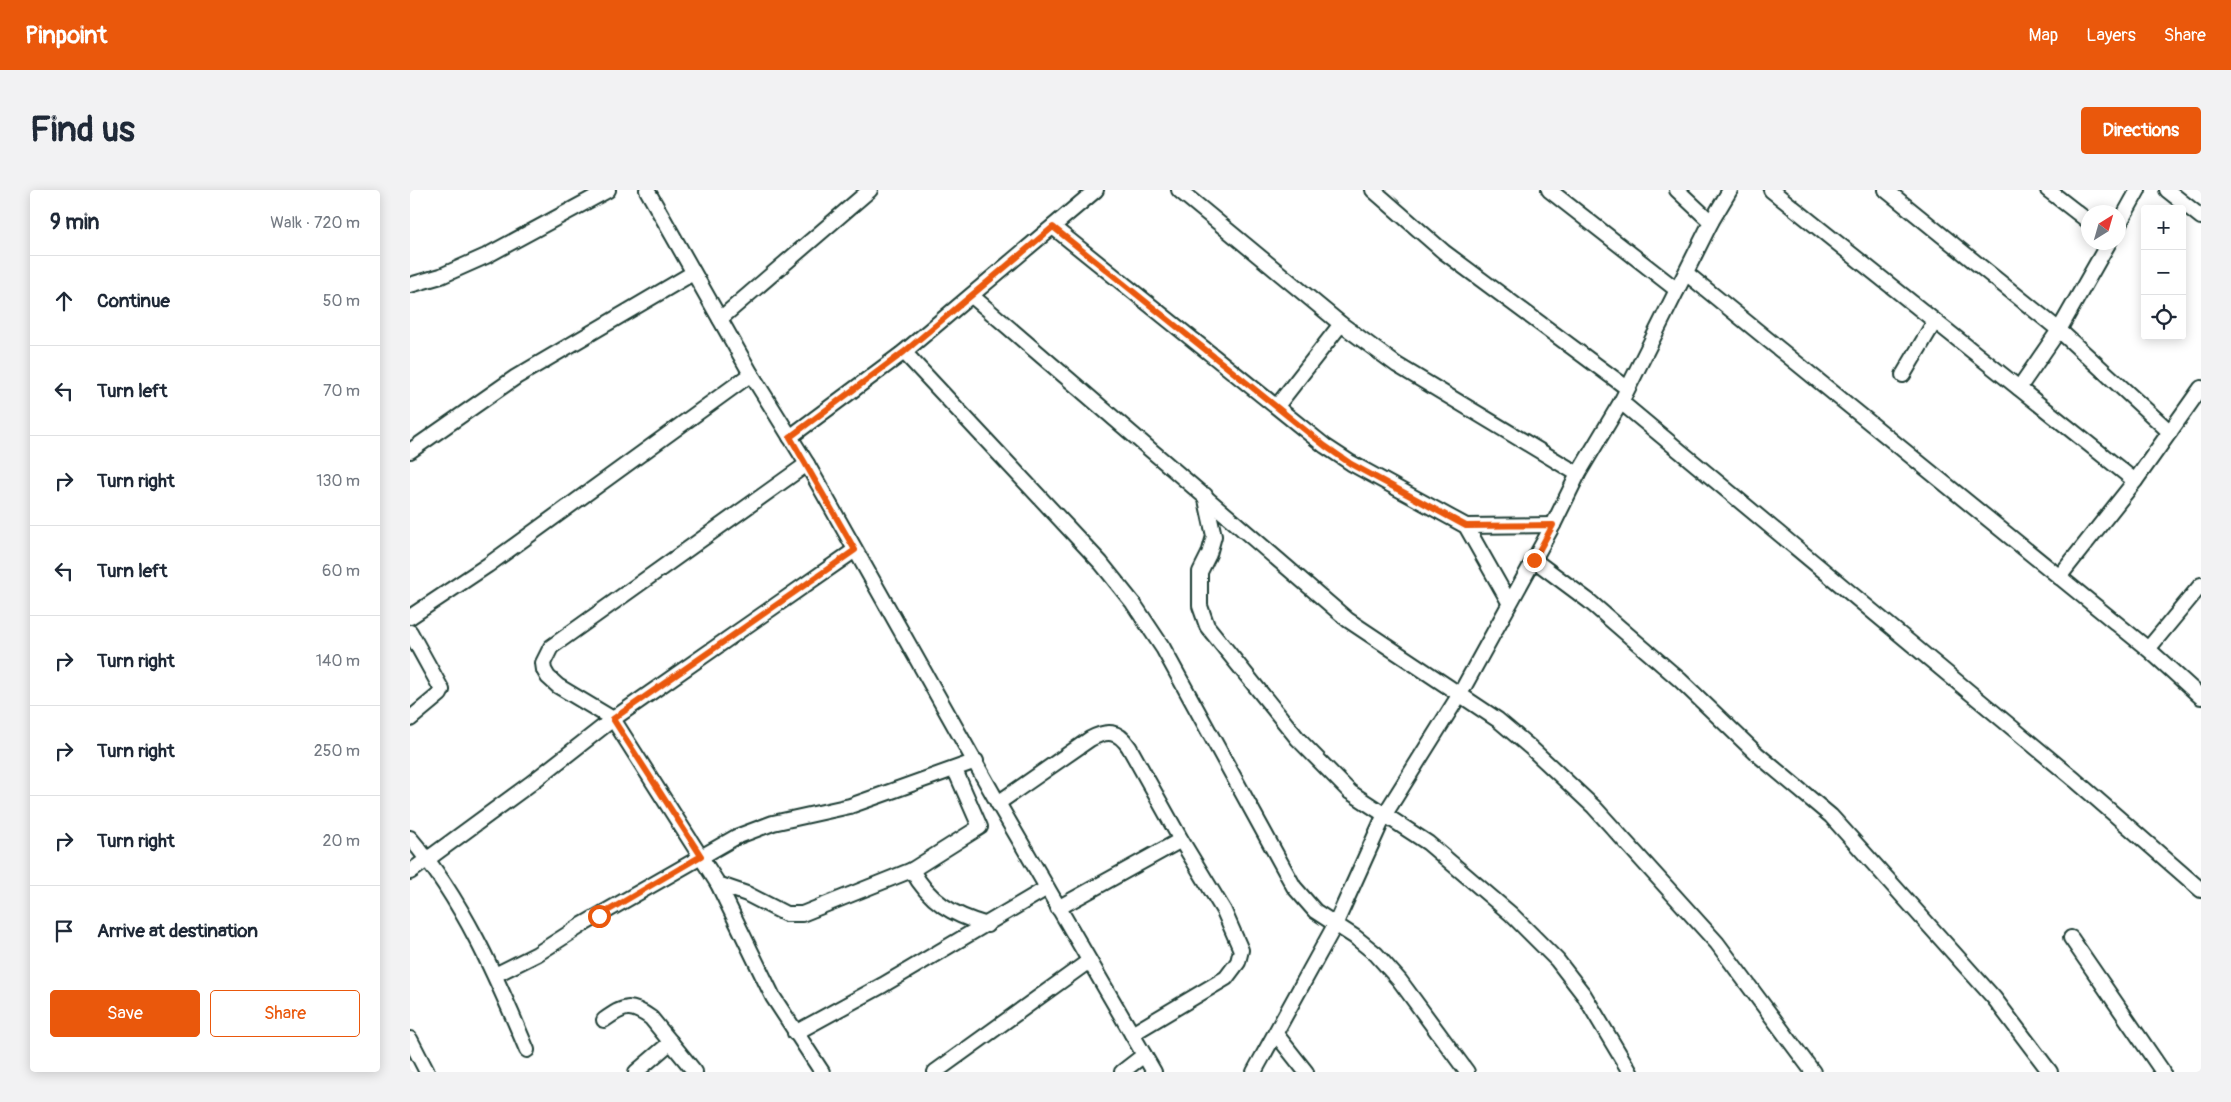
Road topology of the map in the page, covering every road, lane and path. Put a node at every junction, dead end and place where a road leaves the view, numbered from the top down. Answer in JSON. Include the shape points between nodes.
{"nodes":[{"id":1,"x":608,"y":190,"type":"edge"},
{"id":2,"x":870,"y":190,"type":"edge"},
{"id":3,"x":1179,"y":190,"type":"edge"},
{"id":4,"x":1372,"y":190,"type":"edge"},
{"id":5,"x":1549,"y":190,"type":"edge"},
{"id":6,"x":1677,"y":190,"type":"edge"},
{"id":7,"x":1730,"y":190,"type":"edge"},
{"id":8,"x":1771,"y":190,"type":"edge"},
{"id":9,"x":1886,"y":190,"type":"edge"},
{"id":10,"x":2048,"y":190,"type":"edge"},
{"id":11,"x":2138,"y":190,"type":"edge"},
{"id":12,"x":2167,"y":190,"type":"edge"},
{"id":13,"x":652,"y":192,"type":"edge"},
{"id":14,"x":1087,"y":193,"type":"edge"},
{"id":15,"x":2126,"y":212,"type":"edge"},
{"id":16,"x":2081,"y":216,"type":"edge"},
{"id":17,"x":2201,"y":217,"type":"edge"},
{"id":18,"x":1712,"y":222,"type":"junction"},
{"id":19,"x":1053,"y":227,"type":"junction"},
{"id":20,"x":2104,"y":250,"type":"edge"},
{"id":21,"x":694,"y":273,"type":"junction"},
{"id":22,"x":1686,"y":273,"type":"junction"},
{"id":23,"x":410,"y":285,"type":"edge"},
{"id":24,"x":1677,"y":290,"type":"junction"},
{"id":25,"x":972,"y":296,"type":"junction"},
{"id":26,"x":720,"y":319,"type":"junction"},
{"id":27,"x":1935,"y":321,"type":"junction"},
{"id":28,"x":1341,"y":324,"type":"junction"},
{"id":29,"x":2059,"y":330,"type":"junction"},
{"id":30,"x":904,"y":352,"type":"junction"},
{"id":31,"x":751,"y":374,"type":"junction"},
{"id":32,"x":1903,"y":375,"type":"dead end"},
{"id":33,"x":1628,"y":388,"type":"junction"},
{"id":34,"x":2020,"y":388,"type":"junction"},
{"id":35,"x":2201,"y":388,"type":"edge"},
{"id":36,"x":1621,"y":402,"type":"junction"},
{"id":37,"x":1277,"y":406,"type":"junction"},
{"id":38,"x":2170,"y":432,"type":"junction"},
{"id":39,"x":790,"y":437,"type":"junction"},
{"id":40,"x":410,"y":451,"type":"edge"},
{"id":41,"x":807,"y":464,"type":"junction"},
{"id":42,"x":1578,"y":474,"type":"junction"},
{"id":43,"x":2134,"y":481,"type":"junction"},
{"id":44,"x":1205,"y":495,"type":"junction"},
{"id":45,"x":1553,"y":525,"type":"junction"},
{"id":46,"x":1466,"y":526,"type":"junction"},
{"id":47,"x":855,"y":550,"type":"junction"},
{"id":48,"x":1534,"y":560,"type":"junction"},
{"id":49,"x":2059,"y":577,"type":"junction"},
{"id":50,"x":2201,"y":584,"type":"edge"},
{"id":51,"x":1509,"y":602,"type":"junction"},
{"id":52,"x":410,"y":617,"type":"edge"},
{"id":53,"x":410,"y":632,"type":"edge"},
{"id":54,"x":2148,"y":649,"type":"junction"},
{"id":55,"x":1460,"y":694,"type":"junction"},
{"id":56,"x":2201,"y":697,"type":"edge"},
{"id":57,"x":410,"y":718,"type":"edge"},
{"id":58,"x":613,"y":719,"type":"junction"},
{"id":59,"x":976,"y":761,"type":"junction"},
{"id":60,"x":955,"y":770,"type":"junction"},
{"id":61,"x":998,"y":803,"type":"junction"},
{"id":62,"x":1385,"y":814,"type":"junction"},
{"id":63,"x":410,"y":838,"type":"edge"},
{"id":64,"x":1180,"y":840,"type":"junction"},
{"id":65,"x":701,"y":856,"type":"junction"},
{"id":66,"x":428,"y":859,"type":"junction"},
{"id":67,"x":912,"y":870,"type":"junction"},
{"id":68,"x":410,"y":872,"type":"edge"},
{"id":69,"x":718,"y":884,"type":"junction"},
{"id":70,"x":1047,"y":888,"type":"junction"},
{"id":71,"x":2201,"y":890,"type":"edge"},
{"id":72,"x":1058,"y":908,"type":"junction"},
{"id":73,"x":987,"y":924,"type":"junction"},
{"id":74,"x":1335,"y":925,"type":"junction"},
{"id":75,"x":2071,"y":938,"type":"dead end"},
{"id":76,"x":1089,"y":961,"type":"junction"},
{"id":77,"x":495,"y":975,"type":"junction"},
{"id":78,"x":604,"y":1020,"type":"dead end"},
{"id":79,"x":795,"y":1033,"type":"junction"},
{"id":80,"x":1132,"y":1034,"type":"junction"},
{"id":81,"x":1276,"y":1034,"type":"junction"},
{"id":82,"x":410,"y":1039,"type":"edge"},
{"id":83,"x":671,"y":1042,"type":"junction"},
{"id":84,"x":527,"y":1050,"type":"dead end"},
{"id":85,"x":1144,"y":1054,"type":"junction"},
{"id":86,"x":2046,"y":1071,"type":"edge"},
{"id":87,"x":427,"y":1072,"type":"edge"},
{"id":88,"x":636,"y":1072,"type":"edge"},
{"id":89,"x":695,"y":1072,"type":"edge"},
{"id":90,"x":822,"y":1072,"type":"edge"},
{"id":91,"x":935,"y":1072,"type":"edge"},
{"id":92,"x":1122,"y":1072,"type":"edge"},
{"id":93,"x":1154,"y":1072,"type":"edge"},
{"id":94,"x":1254,"y":1072,"type":"edge"},
{"id":95,"x":1306,"y":1072,"type":"edge"},
{"id":96,"x":1467,"y":1072,"type":"edge"},
{"id":97,"x":1630,"y":1072,"type":"edge"},
{"id":98,"x":1813,"y":1072,"type":"edge"},
{"id":99,"x":2162,"y":1072,"type":"edge"}],
"edges":[{"from":1,"to":23,"type":"street","via":[[486,256],[441,276]]},
{"from":2,"to":26,"type":"street"},
{"from":3,"to":28,"type":"street"},
{"from":4,"to":33,"type":"street","via":[[1444,252]]},
{"from":5,"to":24,"type":"street"},
{"from":6,"to":18,"type":"street"},
{"from":7,"to":18,"type":"street"},
{"from":8,"to":27,"type":"street"},
{"from":9,"to":29,"type":"street"},
{"from":10,"to":16,"type":"street"},
{"from":11,"to":15,"type":"street"},
{"from":12,"to":17,"type":"street"},
{"from":13,"to":21,"type":"street"},
{"from":14,"to":19,"type":"street"},
{"from":18,"to":22,"type":"street"},
{"from":19,"to":25,"type":"street"},
{"from":19,"to":37,"type":"street"},
{"from":20,"to":29,"type":"street"},
{"from":21,"to":26,"type":"street"},
{"from":21,"to":40,"type":"street","via":[[516,377]]},
{"from":22,"to":24,"type":"street"},
{"from":22,"to":49,"type":"street"},
{"from":24,"to":33,"type":"street"},
{"from":25,"to":30,"type":"street"},
{"from":25,"to":44,"type":"street"},
{"from":26,"to":31,"type":"street"},
{"from":27,"to":32,"type":"street"},
{"from":27,"to":34,"type":"street"},
{"from":28,"to":37,"type":"street"},
{"from":28,"to":42,"type":"street","via":[[1397,365]]},
{"from":29,"to":34,"type":"street"},
{"from":29,"to":38,"type":"street"},
{"from":30,"to":39,"type":"street"},
{"from":30,"to":74,"type":"street","via":[[1101,563],[1133,603],[1163,648],[1294,887],[1316,911]]},
{"from":31,"to":39,"type":"street"},
{"from":31,"to":52,"type":"street","via":[[488,565]]},
{"from":33,"to":36,"type":"street"},
{"from":34,"to":43,"type":"street"},
{"from":35,"to":38,"type":"street"},
{"from":36,"to":42,"type":"street"},
{"from":36,"to":71,"type":"street","via":[[2075,780]]},
{"from":37,"to":46,"type":"street","via":[[1351,464]]},
{"from":38,"to":43,"type":"street"},
{"from":39,"to":41,"type":"street"},
{"from":41,"to":47,"type":"street"},
{"from":41,"to":58,"type":"street","via":[[551,647],[543,663],[548,677]]},
{"from":42,"to":45,"type":"street"},
{"from":43,"to":49,"type":"street"},
{"from":44,"to":55,"type":"street","via":[[1348,620]]},
{"from":44,"to":62,"type":"street","via":[[1214,536],[1200,572],[1200,606],[1207,626],[1298,739],[1350,792]]},
{"from":45,"to":46,"type":"street"},
{"from":45,"to":48,"type":"street"},
{"from":46,"to":51,"type":"street"},
{"from":47,"to":58,"type":"street"},
{"from":47,"to":59,"type":"street"},
{"from":48,"to":51,"type":"street"},
{"from":48,"to":86,"type":"street","via":[[1589,601],[1680,680],[1757,754],[1831,816],[1874,868],[1978,979]]},
{"from":49,"to":54,"type":"street"},
{"from":50,"to":54,"type":"street"},
{"from":51,"to":55,"type":"street"},
{"from":53,"to":57,"type":"street","via":[[442,690]]},
{"from":54,"to":56,"type":"street"},
{"from":55,"to":62,"type":"street"},
{"from":55,"to":98,"type":"street","via":[[1498,720],[1594,807],[1717,943]]},
{"from":58,"to":65,"type":"street"},
{"from":58,"to":66,"type":"street"},
{"from":59,"to":60,"type":"street"},
{"from":59,"to":61,"type":"street"},
{"from":60,"to":65,"type":"street","via":[[850,806],[773,823],[736,836]]},
{"from":60,"to":67,"type":"street","via":[[980,827]]},
{"from":61,"to":64,"type":"street","via":[[1090,739],[1103,733],[1114,733],[1125,741]]},
{"from":61,"to":70,"type":"street"},
{"from":62,"to":74,"type":"street"},
{"from":62,"to":97,"type":"street","via":[[1466,874],[1512,914],[1557,960],[1584,995]]},
{"from":63,"to":66,"type":"street"},
{"from":64,"to":72,"type":"street"},
{"from":64,"to":80,"type":"street","via":[[1224,911],[1239,943],[1240,957],[1232,972],[1218,984]]},
{"from":65,"to":69,"type":"street"},
{"from":65,"to":77,"type":"street","via":[[537,954]]},
{"from":66,"to":68,"type":"street"},
{"from":66,"to":77,"type":"street"},
{"from":67,"to":69,"type":"street","via":[[802,914],[786,914],[747,894]]},
{"from":67,"to":73,"type":"street","via":[[932,899],[964,918]]},
{"from":69,"to":79,"type":"street","via":[[773,997]]},
{"from":70,"to":72,"type":"street"},
{"from":70,"to":73,"type":"street"},
{"from":72,"to":76,"type":"street"},
{"from":73,"to":79,"type":"street"},
{"from":74,"to":81,"type":"street"},
{"from":74,"to":96,"type":"street","via":[[1355,937],[1400,981]]},
{"from":75,"to":99,"type":"street"},
{"from":76,"to":80,"type":"street"},
{"from":76,"to":91,"type":"street"},
{"from":77,"to":84,"type":"street"},
{"from":78,"to":83,"type":"street","via":[[620,1008],[636,1009],[651,1018]]},
{"from":79,"to":90,"type":"street"},
{"from":80,"to":85,"type":"street"},
{"from":81,"to":94,"type":"street"},
{"from":81,"to":95,"type":"street"},
{"from":82,"to":87,"type":"street"},
{"from":83,"to":88,"type":"street"},
{"from":83,"to":89,"type":"street"},
{"from":85,"to":92,"type":"street"},
{"from":85,"to":93,"type":"street"}]}
